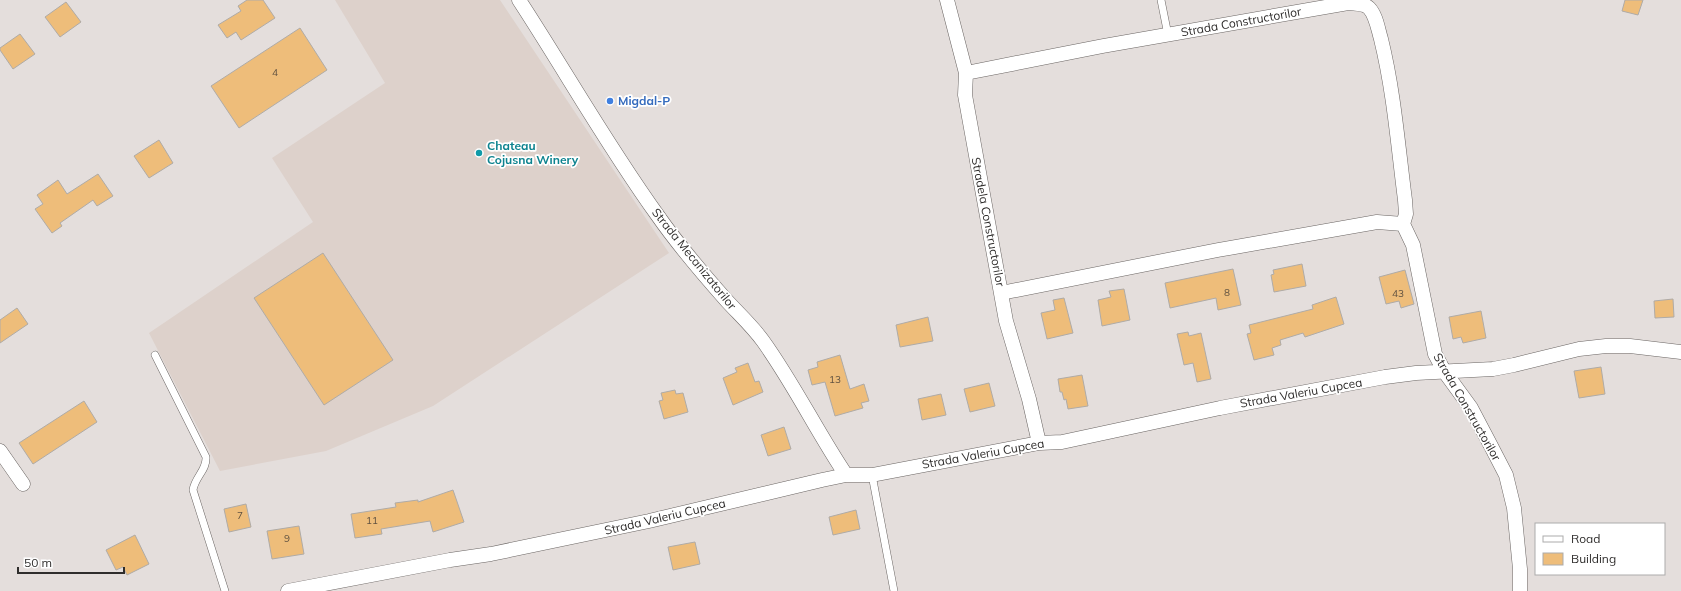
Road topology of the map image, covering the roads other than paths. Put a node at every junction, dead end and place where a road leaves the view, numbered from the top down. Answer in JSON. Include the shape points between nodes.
{"nodes":[{"id":1,"x":518,"y":0,"type":"edge"},
{"id":2,"x":947,"y":0,"type":"edge"},
{"id":3,"x":1161,"y":0,"type":"edge"},
{"id":4,"x":1168,"y":35,"type":"junction"},
{"id":5,"x":966,"y":73,"type":"junction"},
{"id":6,"x":1403,"y":224,"type":"junction"},
{"id":7,"x":1001,"y":293,"type":"junction"},
{"id":8,"x":1681,"y":352,"type":"edge"},
{"id":9,"x":155,"y":355,"type":"dead end"},
{"id":10,"x":1444,"y":371,"type":"junction"},
{"id":11,"x":1039,"y":443,"type":"junction"},
{"id":12,"x":0,"y":450,"type":"edge"},
{"id":13,"x":846,"y":475,"type":"junction"},
{"id":14,"x":872,"y":475,"type":"junction"},
{"id":15,"x":23,"y":484,"type":"dead end"},
{"id":16,"x":225,"y":591,"type":"edge"},
{"id":17,"x":288,"y":591,"type":"edge"},
{"id":18,"x":894,"y":591,"type":"edge"},
{"id":19,"x":1520,"y":591,"type":"edge"}],
"edges":[{"from":1,"to":13,"type":"street","name":"Strada Mecanizatorilor","via":[[658,216],[707,278],[762,340],[779,364]]},
{"from":2,"to":5,"type":"street","name":"Stradela Constructorilor"},
{"from":3,"to":4,"type":"lane"},
{"from":4,"to":5,"type":"street","name":"Strada Constructorilor"},
{"from":4,"to":6,"type":"street","name":"Strada Constructorilor","via":[[1348,3],[1368,8],[1374,16],[1389,70],[1405,200],[1406,214]]},
{"from":5,"to":7,"type":"street","name":"Stradela Constructorilor","via":[[965,95]]},
{"from":6,"to":7,"type":"street","via":[[1377,222]]},
{"from":6,"to":10,"type":"street","name":"Strada Constructorilor","via":[[1412,244],[1435,354]]},
{"from":7,"to":11,"type":"street","name":"Stradela Constructorilor","via":[[1006,321]]},
{"from":8,"to":10,"type":"street","name":"Strada Valeriu Cupcea","via":[[1606,346],[1579,349],[1493,369]]},
{"from":9,"to":16,"type":"lane","via":[[206,457],[207,464],[195,482],[193,490]]},
{"from":10,"to":11,"type":"street","name":"Strada Valeriu Cupcea","via":[[1385,377],[1220,408],[1062,442]]},
{"from":10,"to":19,"type":"street","name":"Strada Constructorilor","via":[[1470,408],[1506,475],[1514,508]]},
{"from":11,"to":14,"type":"street","name":"Strada Valeriu Cupcea"},
{"from":12,"to":15,"type":"street"},
{"from":13,"to":14,"type":"street","name":"Strada Valeriu Cupcea"},
{"from":13,"to":17,"type":"street","name":"Strada Valeriu Cupcea","via":[[492,554]]},
{"from":14,"to":18,"type":"lane"}]}
